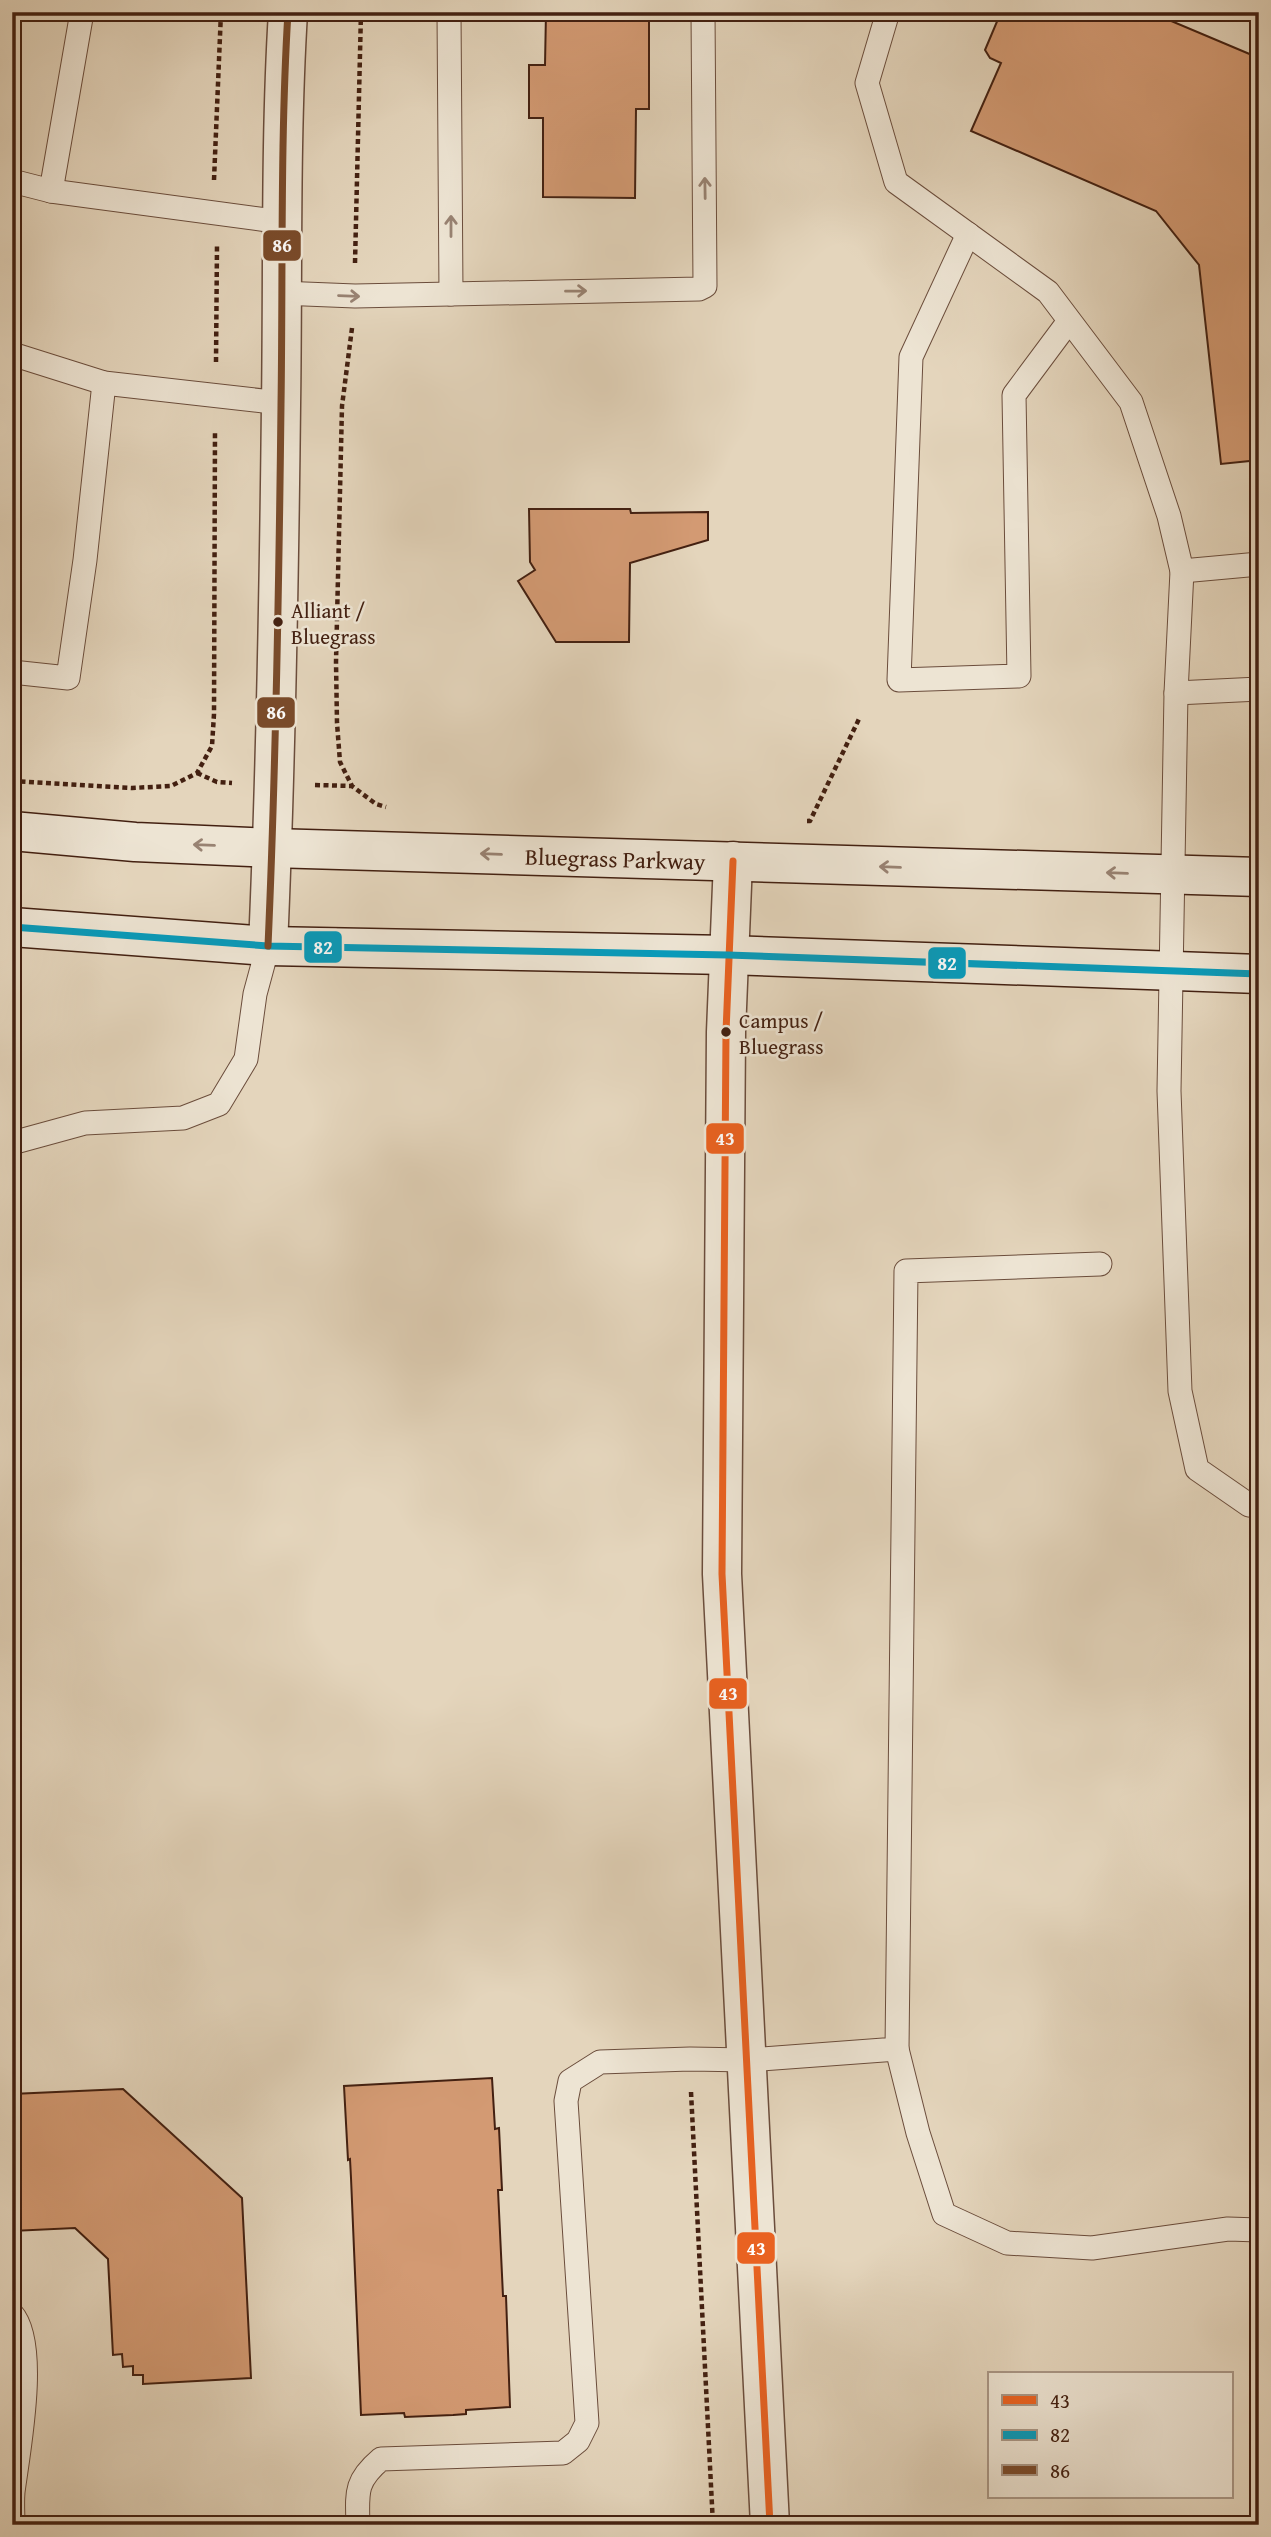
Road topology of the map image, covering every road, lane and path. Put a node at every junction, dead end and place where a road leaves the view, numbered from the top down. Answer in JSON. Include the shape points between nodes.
{"nodes":[{"id":1,"x":82,"y":12,"type":"edge"},
{"id":2,"x":222,"y":12,"type":"edge"},
{"id":3,"x":288,"y":12,"type":"edge"},
{"id":4,"x":362,"y":12,"type":"edge"},
{"id":5,"x":449,"y":12,"type":"edge"},
{"id":6,"x":703,"y":12,"type":"edge"},
{"id":7,"x":888,"y":12,"type":"edge"},
{"id":8,"x":12,"y":181,"type":"edge"},
{"id":9,"x":51,"y":191,"type":"junction"},
{"id":10,"x":215,"y":215,"type":"junction"},
{"id":11,"x":282,"y":222,"type":"junction"},
{"id":12,"x":968,"y":234,"type":"junction"},
{"id":13,"x":280,"y":293,"type":"junction"},
{"id":14,"x":451,"y":294,"type":"junction"},
{"id":15,"x":355,"y":296,"type":"junction"},
{"id":16,"x":1069,"y":320,"type":"junction"},
{"id":17,"x":12,"y":354,"type":"edge"},
{"id":18,"x":104,"y":383,"type":"junction"},
{"id":19,"x":216,"y":395,"type":"junction"},
{"id":20,"x":281,"y":403,"type":"junction"},
{"id":21,"x":1259,"y":564,"type":"edge"},
{"id":22,"x":1182,"y":571,"type":"junction"},
{"id":23,"x":12,"y":672,"type":"edge"},
{"id":24,"x":1259,"y":689,"type":"edge"},
{"id":25,"x":1176,"y":693,"type":"junction"},
{"id":26,"x":859,"y":719,"type":"dead end"},
{"id":27,"x":12,"y":781,"type":"edge"},
{"id":28,"x":395,"y":810,"type":"dead end"},
{"id":29,"x":797,"y":822,"type":"dead end"},
{"id":30,"x":12,"y":831,"type":"edge"},
{"id":31,"x":272,"y":848,"type":"junction"},
{"id":32,"x":733,"y":861,"type":"junction"},
{"id":33,"x":1173,"y":875,"type":"junction"},
{"id":34,"x":1259,"y":877,"type":"edge"},
{"id":35,"x":12,"y":927,"type":"edge"},
{"id":36,"x":268,"y":946,"type":"junction"},
{"id":37,"x":728,"y":955,"type":"junction"},
{"id":38,"x":1172,"y":970,"type":"junction"},
{"id":39,"x":1259,"y":974,"type":"edge"},
{"id":40,"x":12,"y":1143,"type":"edge"},
{"id":41,"x":1100,"y":1264,"type":"dead end"},
{"id":42,"x":1259,"y":1506,"type":"edge"},
{"id":43,"x":897,"y":2049,"type":"junction"},
{"id":44,"x":690,"y":2059,"type":"junction"},
{"id":45,"x":748,"y":2060,"type":"junction"},
{"id":46,"x":1259,"y":2230,"type":"edge"},
{"id":47,"x":12,"y":2315,"type":"edge"},
{"id":48,"x":13,"y":2495,"type":"edge"},
{"id":49,"x":13,"y":2525,"type":"edge"},
{"id":50,"x":358,"y":2525,"type":"edge"},
{"id":51,"x":713,"y":2525,"type":"edge"},
{"id":52,"x":771,"y":2525,"type":"edge"}],
"edges":[{"from":1,"to":9,"type":"lane"},
{"from":2,"to":10,"type":"path","via":[[213,162]]},
{"from":3,"to":11,"type":"street"},
{"from":4,"to":15,"type":"path"},
{"from":14,"to":5,"type":"lane","one_way":true},
{"from":14,"to":6,"type":"lane","one_way":true,"via":[[705,286]]},
{"from":7,"to":12,"type":"lane","via":[[867,83],[896,182]]},
{"from":8,"to":9,"type":"lane"},
{"from":9,"to":10,"type":"lane"},
{"from":10,"to":11,"type":"lane"},
{"from":10,"to":19,"type":"path","via":[[219,257]]},
{"from":11,"to":13,"type":"street"},
{"from":12,"to":16,"type":"lane","via":[[1048,292]]},
{"from":12,"to":16,"type":"lane","via":[[911,357],[899,680],[1019,676],[1014,395]]},
{"from":13,"to":15,"type":"lane","one_way":true},
{"from":13,"to":20,"type":"street"},
{"from":14,"to":15,"type":"lane"},
{"from":15,"to":28,"type":"path","via":[[342,406],[336,662],[340,762],[352,786],[376,804]]},
{"from":16,"to":22,"type":"lane","via":[[1131,402]]},
{"from":17,"to":18,"type":"lane"},
{"from":18,"to":19,"type":"lane"},
{"from":18,"to":23,"type":"lane","via":[[68,678]]},
{"from":19,"to":20,"type":"lane"},
{"from":19,"to":27,"type":"path","via":[[212,746],[197,773],[171,786]]},
{"from":20,"to":31,"type":"street"},
{"from":21,"to":22,"type":"lane"},
{"from":22,"to":25,"type":"lane"},
{"from":24,"to":25,"type":"lane"},
{"from":25,"to":33,"type":"lane"},
{"from":26,"to":29,"type":"path","via":[[810,821]]},
{"from":31,"to":30,"type":"street","name":"Bluegrass Parkway","one_way":true},
{"from":32,"to":31,"type":"street","name":"Bluegrass Parkway","one_way":true},
{"from":31,"to":36,"type":"street"},
{"from":33,"to":32,"type":"street","name":"Bluegrass Parkway","one_way":true},
{"from":32,"to":37,"type":"street"},
{"from":33,"to":34,"type":"street","name":"Bluegrass Parkway"},
{"from":33,"to":38,"type":"lane"},
{"from":35,"to":36,"type":"street"},
{"from":36,"to":37,"type":"street"},
{"from":36,"to":40,"type":"lane","via":[[255,994],[246,1059],[219,1104],[183,1118],[85,1123]]},
{"from":37,"to":38,"type":"street"},
{"from":37,"to":45,"type":"street","via":[[722,1574]]},
{"from":38,"to":39,"type":"street"},
{"from":38,"to":42,"type":"lane","via":[[1169,1090],[1180,1391],[1196,1469],[1248,1505]]},
{"from":41,"to":43,"type":"lane","via":[[906,1271]]},
{"from":43,"to":45,"type":"lane"},
{"from":43,"to":46,"type":"lane","via":[[944,2214],[1007,2243],[1092,2248]]},
{"from":44,"to":45,"type":"lane"},
{"from":44,"to":50,"type":"lane","via":[[600,2062],[570,2081],[566,2101],[587,2423],[578,2441],[563,2453],[381,2459],[364,2473],[357,2495]]},
{"from":44,"to":51,"type":"path"},
{"from":45,"to":52,"type":"street"},
{"from":47,"to":48,"type":"lane","via":[[23,2332],[25,2414]]},
{"from":48,"to":49,"type":"lane"}]}
